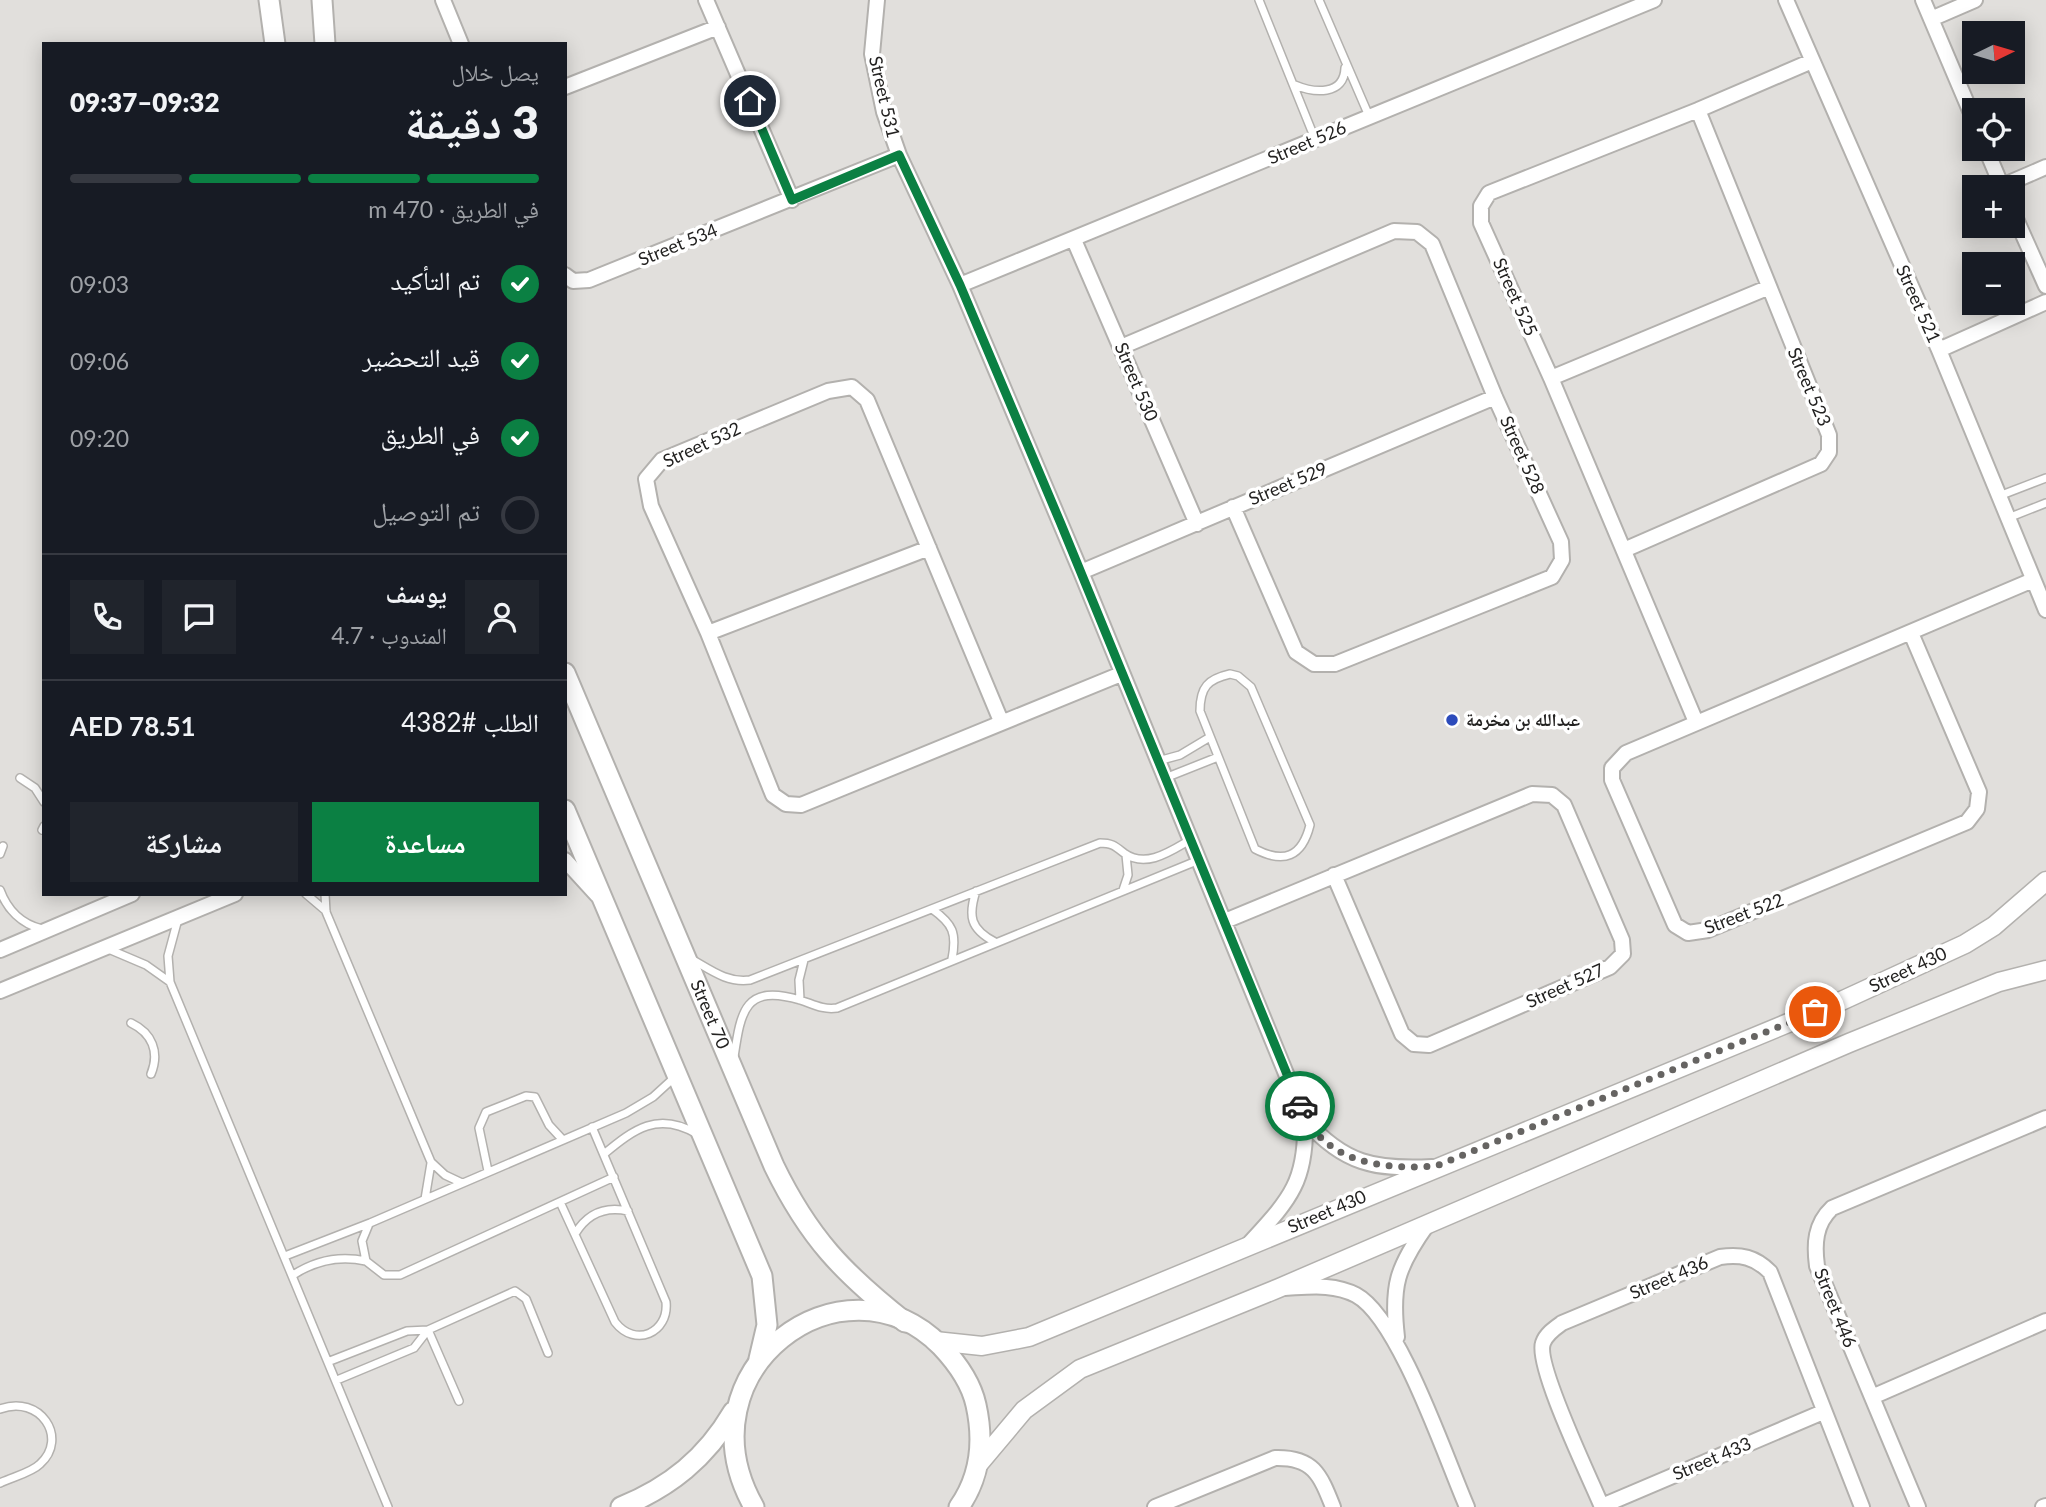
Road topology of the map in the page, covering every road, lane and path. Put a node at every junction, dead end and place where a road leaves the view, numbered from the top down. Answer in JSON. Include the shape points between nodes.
{"nodes":[{"id":1,"x":269,"y":0,"type":"edge"},
{"id":2,"x":322,"y":0,"type":"edge"},
{"id":3,"x":443,"y":0,"type":"edge"},
{"id":4,"x":706,"y":0,"type":"edge"},
{"id":5,"x":877,"y":0,"type":"edge"},
{"id":6,"x":1259,"y":0,"type":"edge"},
{"id":7,"x":1319,"y":0,"type":"edge"},
{"id":8,"x":1654,"y":0,"type":"edge"},
{"id":9,"x":1786,"y":0,"type":"edge"},
{"id":10,"x":1923,"y":0,"type":"edge"},
{"id":11,"x":1975,"y":0,"type":"edge"},
{"id":12,"x":1931,"y":19,"type":"junction"},
{"id":13,"x":718,"y":27,"type":"junction"},
{"id":14,"x":275,"y":42,"type":"edge"},
{"id":15,"x":326,"y":42,"type":"edge"},
{"id":16,"x":460,"y":42,"type":"edge"},
{"id":17,"x":1812,"y":61,"type":"junction"},
{"id":18,"x":1345,"y":63,"type":"junction"},
{"id":19,"x":1295,"y":85,"type":"junction"},
{"id":20,"x":567,"y":86,"type":"edge"},
{"id":21,"x":1965,"y":98,"type":"edge"},
{"id":22,"x":1698,"y":110,"type":"junction"},
{"id":23,"x":1369,"y":117,"type":"junction"},
{"id":24,"x":1315,"y":140,"type":"junction"},
{"id":25,"x":899,"y":155,"type":"junction"},
{"id":26,"x":2046,"y":167,"type":"edge"},
{"id":27,"x":2025,"y":177,"type":"edge"},
{"id":28,"x":792,"y":200,"type":"junction"},
{"id":29,"x":2025,"y":238,"type":"edge"},
{"id":30,"x":1074,"y":240,"type":"junction"},
{"id":31,"x":567,"y":276,"type":"edge"},
{"id":32,"x":960,"y":285,"type":"junction"},
{"id":33,"x":2046,"y":286,"type":"edge"},
{"id":34,"x":1768,"y":288,"type":"junction"},
{"id":35,"x":2046,"y":302,"type":"edge"},
{"id":36,"x":1121,"y":348,"type":"junction"},
{"id":37,"x":1938,"y":350,"type":"junction"},
{"id":38,"x":1551,"y":378,"type":"junction"},
{"id":39,"x":1495,"y":397,"type":"junction"},
{"id":40,"x":2046,"y":478,"type":"edge"},
{"id":41,"x":1999,"y":496,"type":"junction"},
{"id":42,"x":2046,"y":503,"type":"edge"},
{"id":43,"x":1233,"y":507,"type":"junction"},
{"id":44,"x":2008,"y":518,"type":"junction"},
{"id":45,"x":1197,"y":524,"type":"junction"},
{"id":46,"x":929,"y":548,"type":"junction"},
{"id":47,"x":1624,"y":550,"type":"junction"},
{"id":48,"x":1081,"y":572,"type":"junction"},
{"id":49,"x":2033,"y":580,"type":"junction"},
{"id":50,"x":2046,"y":610,"type":"edge"},
{"id":51,"x":708,"y":633,"type":"junction"},
{"id":52,"x":1911,"y":633,"type":"junction"},
{"id":53,"x":1121,"y":674,"type":"junction"},
{"id":54,"x":567,"y":678,"type":"edge"},
{"id":55,"x":1001,"y":721,"type":"junction"},
{"id":56,"x":1696,"y":722,"type":"junction"},
{"id":57,"x":1210,"y":737,"type":"junction"},
{"id":58,"x":1218,"y":757,"type":"junction"},
{"id":59,"x":1157,"y":761,"type":"junction"},
{"id":60,"x":20,"y":778,"type":"dead end"},
{"id":61,"x":1164,"y":779,"type":"junction"},
{"id":62,"x":42,"y":799,"type":"edge"},
{"id":63,"x":567,"y":815,"type":"edge"},
{"id":64,"x":1190,"y":840,"type":"junction"},
{"id":65,"x":1126,"y":855,"type":"junction"},
{"id":66,"x":1199,"y":860,"type":"junction"},
{"id":67,"x":567,"y":862,"type":"edge"},
{"id":68,"x":1335,"y":876,"type":"junction"},
{"id":69,"x":2046,"y":881,"type":"edge"},
{"id":70,"x":0,"y":890,"type":"edge"},
{"id":71,"x":1123,"y":890,"type":"junction"},
{"id":72,"x":976,"y":891,"type":"junction"},
{"id":73,"x":127,"y":896,"type":"edge"},
{"id":74,"x":230,"y":896,"type":"edge"},
{"id":75,"x":308,"y":896,"type":"edge"},
{"id":76,"x":325,"y":896,"type":"edge"},
{"id":77,"x":604,"y":902,"type":"junction"},
{"id":78,"x":932,"y":909,"type":"junction"},
{"id":79,"x":326,"y":912,"type":"junction"},
{"id":80,"x":178,"y":918,"type":"junction"},
{"id":81,"x":1225,"y":921,"type":"junction"},
{"id":82,"x":46,"y":930,"type":"junction"},
{"id":83,"x":995,"y":942,"type":"junction"},
{"id":84,"x":105,"y":948,"type":"junction"},
{"id":85,"x":0,"y":950,"type":"edge"},
{"id":86,"x":686,"y":957,"type":"junction"},
{"id":87,"x":952,"y":959,"type":"junction"},
{"id":88,"x":804,"y":960,"type":"junction"},
{"id":89,"x":2046,"y":970,"type":"edge"},
{"id":90,"x":170,"y":982,"type":"junction"},
{"id":91,"x":0,"y":991,"type":"edge"},
{"id":92,"x":800,"y":1000,"type":"junction"},
{"id":93,"x":131,"y":1023,"type":"dead end"},
{"id":94,"x":732,"y":1068,"type":"junction"},
{"id":95,"x":151,"y":1074,"type":"dead end"},
{"id":96,"x":677,"y":1075,"type":"junction"},
{"id":97,"x":2046,"y":1118,"type":"edge"},
{"id":98,"x":1306,"y":1121,"type":"junction"},
{"id":99,"x":592,"y":1127,"type":"junction"},
{"id":100,"x":562,"y":1139,"type":"junction"},
{"id":101,"x":704,"y":1139,"type":"junction"},
{"id":102,"x":604,"y":1154,"type":"junction"},
{"id":103,"x":431,"y":1162,"type":"junction"},
{"id":104,"x":1436,"y":1166,"type":"junction"},
{"id":105,"x":488,"y":1171,"type":"junction"},
{"id":106,"x":614,"y":1177,"type":"junction"},
{"id":107,"x":462,"y":1183,"type":"junction"},
{"id":108,"x":425,"y":1199,"type":"junction"},
{"id":109,"x":560,"y":1202,"type":"junction"},
{"id":110,"x":628,"y":1211,"type":"junction"},
{"id":111,"x":370,"y":1223,"type":"junction"},
{"id":112,"x":1427,"y":1225,"type":"junction"},
{"id":113,"x":575,"y":1234,"type":"junction"},
{"id":114,"x":1247,"y":1246,"type":"junction"},
{"id":115,"x":285,"y":1256,"type":"junction"},
{"id":116,"x":366,"y":1261,"type":"junction"},
{"id":117,"x":293,"y":1275,"type":"junction"},
{"id":118,"x":1279,"y":1288,"type":"junction"},
{"id":119,"x":2046,"y":1321,"type":"edge"},
{"id":120,"x":905,"y":1322,"type":"junction"},
{"id":121,"x":428,"y":1330,"type":"junction"},
{"id":122,"x":935,"y":1340,"type":"junction"},
{"id":123,"x":1397,"y":1342,"type":"junction"},
{"id":124,"x":548,"y":1353,"type":"dead end"},
{"id":125,"x":760,"y":1359,"type":"junction"},
{"id":126,"x":330,"y":1361,"type":"junction"},
{"id":127,"x":337,"y":1380,"type":"junction"},
{"id":128,"x":1872,"y":1397,"type":"junction"},
{"id":129,"x":458,"y":1401,"type":"dead end"},
{"id":130,"x":737,"y":1405,"type":"junction"},
{"id":131,"x":0,"y":1409,"type":"edge"},
{"id":132,"x":1823,"y":1412,"type":"junction"},
{"id":133,"x":977,"y":1466,"type":"junction"},
{"id":134,"x":0,"y":1483,"type":"edge"},
{"id":135,"x":388,"y":1507,"type":"edge"},
{"id":136,"x":621,"y":1507,"type":"edge"},
{"id":137,"x":754,"y":1507,"type":"edge"},
{"id":138,"x":959,"y":1507,"type":"edge"},
{"id":139,"x":1155,"y":1507,"type":"edge"},
{"id":140,"x":1333,"y":1507,"type":"edge"},
{"id":141,"x":1467,"y":1507,"type":"edge"},
{"id":142,"x":1602,"y":1507,"type":"edge"},
{"id":143,"x":1861,"y":1507,"type":"edge"},
{"id":144,"x":1918,"y":1507,"type":"edge"}],
"edges":[{"from":1,"to":14,"type":"main road"},
{"from":2,"to":15,"type":"main road"},
{"from":3,"to":16,"type":"street"},
{"from":4,"to":13,"type":"street"},
{"from":5,"to":25,"type":"street","name":"Street 531","via":[[872,54]]},
{"from":6,"to":19,"type":"lane"},
{"from":7,"to":18,"type":"lane"},
{"from":8,"to":23,"type":"street","name":"Street 526"},
{"from":9,"to":17,"type":"street","name":"Street 521"},
{"from":10,"to":12,"type":"street"},
{"from":11,"to":12,"type":"street"},
{"from":12,"to":21,"type":"street"},
{"from":13,"to":20,"type":"street"},
{"from":13,"to":28,"type":"street"},
{"from":17,"to":22,"type":"street","name":"Street 525"},
{"from":17,"to":37,"type":"street","name":"Street 521"},
{"from":18,"to":19,"type":"lane","via":[[1344,76],[1325,92]]},
{"from":18,"to":23,"type":"lane"},
{"from":19,"to":24,"type":"lane"},
{"from":22,"to":34,"type":"street","name":"Street 523"},
{"from":22,"to":38,"type":"street","name":"Street 525","via":[[1489,194],[1481,206],[1482,223]]},
{"from":23,"to":24,"type":"street","name":"Street 526"},
{"from":24,"to":30,"type":"street","name":"Street 526"},
{"from":25,"to":28,"type":"street","name":"Street 534"},
{"from":25,"to":32,"type":"street","name":"Street 531"},
{"from":26,"to":27,"type":"street"},
{"from":28,"to":31,"type":"street","name":"Street 534","via":[[589,280],[573,281]]},
{"from":29,"to":33,"type":"street"},
{"from":30,"to":32,"type":"street","name":"Street 526"},
{"from":30,"to":36,"type":"street","name":"Street 530"},
{"from":32,"to":48,"type":"street","name":"Street 531"},
{"from":34,"to":38,"type":"street"},
{"from":34,"to":47,"type":"street","name":"Street 523","via":[[1829,435],[1829,452],[1822,464]]},
{"from":35,"to":37,"type":"street"},
{"from":36,"to":39,"type":"street","name":"Street 528","via":[[1394,231],[1417,232],[1432,244]]},
{"from":36,"to":45,"type":"street","name":"Street 530"},
{"from":37,"to":41,"type":"street","name":"Street 521"},
{"from":38,"to":47,"type":"street","name":"Street 525"},
{"from":39,"to":43,"type":"street","name":"Street 529"},
{"from":39,"to":43,"type":"street","name":"Street 528","via":[[1561,542],[1562,560],[1552,577],[1335,664],[1314,664],[1296,652]]},
{"from":40,"to":41,"type":"lane"},
{"from":41,"to":44,"type":"street","name":"Street 521"},
{"from":42,"to":44,"type":"lane"},
{"from":43,"to":45,"type":"street","name":"Street 529"},
{"from":44,"to":49,"type":"street","name":"Street 521"},
{"from":45,"to":48,"type":"street","name":"Street 529"},
{"from":46,"to":51,"type":"street"},
{"from":46,"to":51,"type":"street","name":"Street 532","via":[[867,400],[852,387],[828,391],[662,460],[646,479],[651,506]]},
{"from":46,"to":55,"type":"street","name":"Street 532"},
{"from":47,"to":56,"type":"street","name":"Street 525"},
{"from":48,"to":53,"type":"street","name":"Street 531"},
{"from":49,"to":50,"type":"street","name":"Street 521"},
{"from":49,"to":52,"type":"street","name":"Street 522"},
{"from":51,"to":55,"type":"street","name":"Street 532","via":[[773,795],[786,804],[801,805]]},
{"from":52,"to":56,"type":"street","name":"Street 522"},
{"from":52,"to":56,"type":"street","name":"Street 522","via":[[1979,792],[1978,809],[1967,822],[1708,930],[1688,933],[1675,925],[1612,780],[1612,768],[1626,753]]},
{"from":53,"to":55,"type":"street","name":"Street 532"},
{"from":53,"to":59,"type":"street","name":"Street 531"},
{"from":54,"to":86,"type":"main road","name":"Street 70"},
{"from":57,"to":58,"type":"lane"},
{"from":57,"to":58,"type":"lane","via":[[1200,710],[1203,688],[1213,677],[1238,676],[1251,687],[1310,825],[1296,852],[1271,858],[1255,849]]},
{"from":57,"to":59,"type":"lane","via":[[1180,755]]},
{"from":58,"to":61,"type":"lane"},
{"from":59,"to":61,"type":"street","name":"Street 531"},
{"from":60,"to":62,"type":"lane"},
{"from":61,"to":64,"type":"street","name":"Street 531"},
{"from":63,"to":77,"type":"main road"},
{"from":64,"to":65,"type":"lane","via":[[1151,859]]},
{"from":64,"to":66,"type":"street","name":"Street 531"},
{"from":65,"to":71,"type":"lane","via":[[1128,876]]},
{"from":65,"to":72,"type":"lane","via":[[1116,846],[1100,843]]},
{"from":66,"to":71,"type":"lane"},
{"from":66,"to":81,"type":"street","name":"Street 531"},
{"from":67,"to":77,"type":"street"},
{"from":68,"to":68,"type":"street","name":"Street 527","via":[[1532,794],[1552,795],[1563,805],[1622,940],[1623,954],[1610,967],[1429,1045],[1414,1044],[1402,1034]]},
{"from":68,"to":81,"type":"street","name":"Street 527"},
{"from":69,"to":104,"type":"street","name":"Street 430","via":[[1994,926],[1965,944],[1839,1002]]},
{"from":70,"to":82,"type":"lane","via":[[19,918]]},
{"from":71,"to":83,"type":"lane"},
{"from":72,"to":78,"type":"lane"},
{"from":72,"to":83,"type":"lane","via":[[970,910],[972,924]]},
{"from":73,"to":82,"type":"street"},
{"from":74,"to":80,"type":"street"},
{"from":75,"to":79,"type":"lane"},
{"from":76,"to":79,"type":"lane"},
{"from":77,"to":96,"type":"main road"},
{"from":78,"to":87,"type":"lane","via":[[950,922],[956,939]]},
{"from":78,"to":88,"type":"lane"},
{"from":79,"to":103,"type":"lane"},
{"from":80,"to":84,"type":"street"},
{"from":80,"to":90,"type":"lane","via":[[170,943]]},
{"from":81,"to":98,"type":"street","name":"Street 531"},
{"from":82,"to":85,"type":"street"},
{"from":83,"to":87,"type":"lane"},
{"from":84,"to":90,"type":"lane","via":[[133,958]]},
{"from":84,"to":91,"type":"street"},
{"from":86,"to":88,"type":"lane","via":[[738,982]]},
{"from":86,"to":94,"type":"main road","name":"Street 70"},
{"from":87,"to":92,"type":"lane","via":[[837,1008]]},
{"from":88,"to":92,"type":"lane"},
{"from":89,"to":112,"type":"street","via":[[1999,982],[1849,1043]]},
{"from":90,"to":115,"type":"lane"},
{"from":92,"to":94,"type":"lane","via":[[771,995],[748,1004],[740,1015]]},
{"from":93,"to":95,"type":"lane","via":[[145,1033],[154,1048]]},
{"from":94,"to":120,"type":"main road","name":"Street 70","via":[[795,1211],[862,1288]]},
{"from":96,"to":99,"type":"lane","via":[[640,1106]]},
{"from":96,"to":101,"type":"main road"},
{"from":97,"to":128,"type":"street","name":"Street 446","via":[[1824,1215],[1814,1245],[1817,1266]]},
{"from":98,"to":104,"type":"street","name":"Street 531","via":[[1346,1157],[1389,1168]]},
{"from":98,"to":114,"type":"street","name":"Street 531","via":[[1306,1146],[1296,1188]]},
{"from":99,"to":100,"type":"lane"},
{"from":99,"to":102,"type":"lane"},
{"from":100,"to":105,"type":"lane"},
{"from":100,"to":105,"type":"lane","via":[[535,1097],[526,1096],[486,1112],[479,1128]]},
{"from":101,"to":102,"type":"lane","via":[[686,1128],[656,1124],[636,1129]]},
{"from":101,"to":125,"type":"main road","via":[[762,1276],[768,1325]]},
{"from":102,"to":106,"type":"lane"},
{"from":103,"to":107,"type":"lane"},
{"from":103,"to":108,"type":"lane"},
{"from":104,"to":114,"type":"street","name":"Street 430"},
{"from":105,"to":107,"type":"lane"},
{"from":106,"to":109,"type":"lane"},
{"from":106,"to":110,"type":"lane"},
{"from":107,"to":108,"type":"lane"},
{"from":108,"to":111,"type":"lane"},
{"from":109,"to":113,"type":"lane"},
{"from":109,"to":116,"type":"lane","via":[[400,1275],[384,1275]]},
{"from":110,"to":113,"type":"lane","via":[[602,1211],[586,1220]]},
{"from":110,"to":113,"type":"lane","via":[[666,1301],[665,1319],[654,1332],[637,1336],[621,1329]]},
{"from":111,"to":115,"type":"lane"},
{"from":111,"to":116,"type":"lane","via":[[362,1241]]},
{"from":112,"to":118,"type":"street"},
{"from":112,"to":123,"type":"street","via":[[1405,1255],[1393,1290]]},
{"from":114,"to":122,"type":"street","name":"Street 430","via":[[1009,1343],[982,1346]]},
{"from":115,"to":117,"type":"lane"},
{"from":116,"to":117,"type":"lane","via":[[348,1257],[324,1260]]},
{"from":117,"to":126,"type":"lane"},
{"from":118,"to":123,"type":"street","via":[[1330,1286],[1356,1295],[1372,1307]]},
{"from":118,"to":133,"type":"street","via":[[1080,1369],[1024,1410]]},
{"from":119,"to":128,"type":"street"},
{"from":120,"to":122,"type":"main road"},
{"from":120,"to":125,"type":"main road","via":[[863,1312],[819,1318],[792,1330]]},
{"from":121,"to":124,"type":"lane","via":[[515,1291],[526,1299]]},
{"from":121,"to":126,"type":"lane","via":[[407,1331]]},
{"from":121,"to":127,"type":"lane","via":[[414,1348]]},
{"from":121,"to":129,"type":"lane"},
{"from":122,"to":133,"type":"main road","via":[[952,1357],[974,1397],[980,1420]]},
{"from":123,"to":141,"type":"street"},
{"from":125,"to":130,"type":"main road"},
{"from":126,"to":127,"type":"lane"},
{"from":127,"to":135,"type":"lane"},
{"from":128,"to":144,"type":"street","name":"Street 446"},
{"from":130,"to":136,"type":"main road","via":[[690,1467],[647,1496]]},
{"from":130,"to":137,"type":"main road","via":[[733,1448]]},
{"from":131,"to":134,"type":"lane","via":[[14,1404],[40,1413],[50,1429],[50,1448],[40,1464]]},
{"from":132,"to":142,"type":"street","name":"Street 433"},
{"from":132,"to":142,"type":"street","name":"Street 436","via":[[1770,1272],[1749,1257],[1720,1257],[1574,1318],[1550,1331],[1542,1356]]},
{"from":132,"to":143,"type":"street","name":"Street 436"},
{"from":133,"to":138,"type":"main road"},
{"from":139,"to":140,"type":"street","via":[[1275,1458],[1295,1458],[1309,1465],[1322,1479]]}]}
